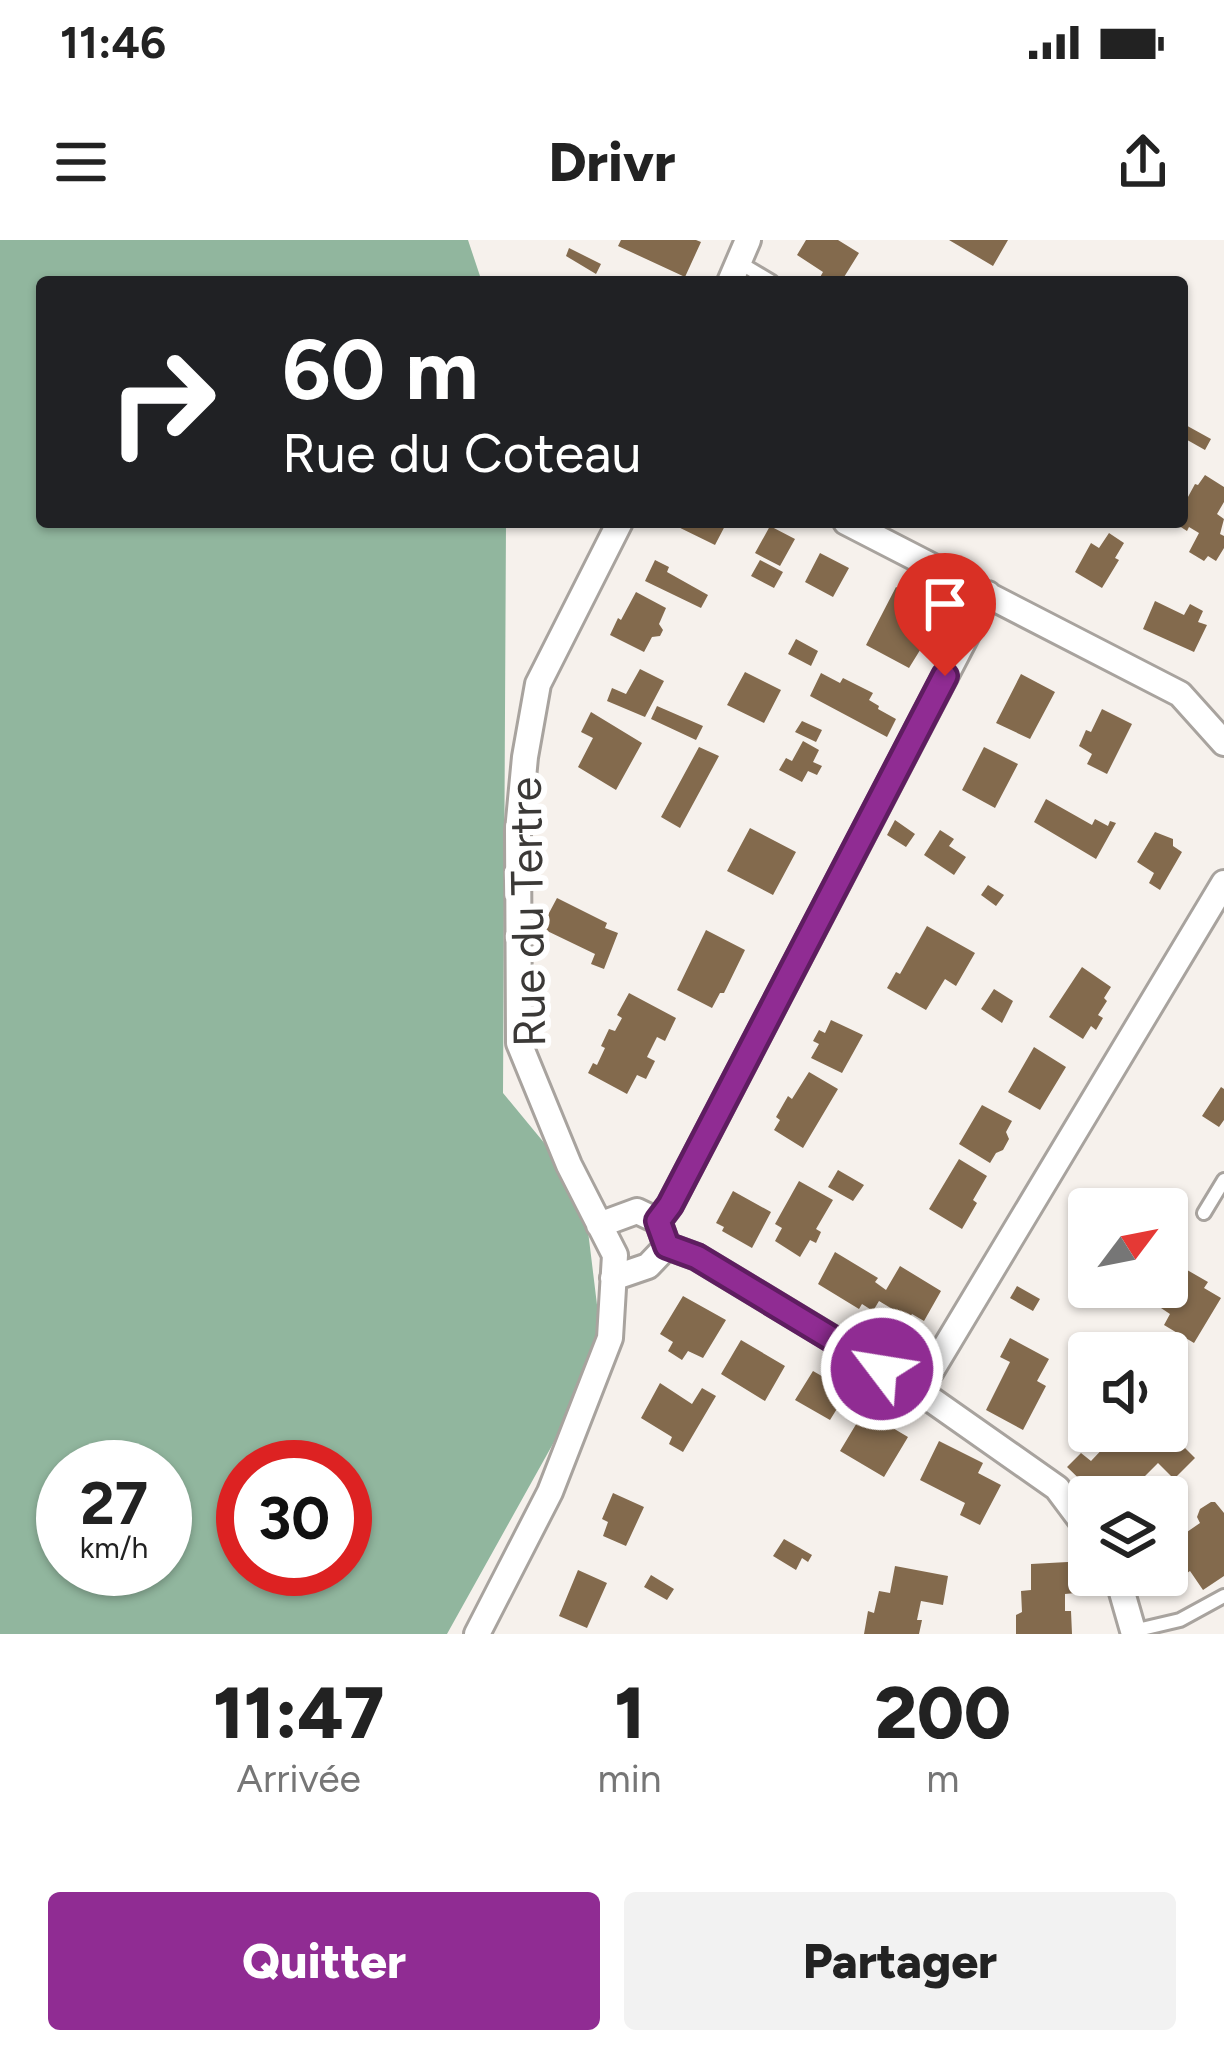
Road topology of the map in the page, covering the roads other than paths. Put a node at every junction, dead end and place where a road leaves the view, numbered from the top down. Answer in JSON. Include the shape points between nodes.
{"nodes":[{"id":1,"x":617,"y":528,"type":"edge"},
{"id":2,"x":860,"y":528,"type":"edge"},
{"id":3,"x":988,"y":594,"type":"junction"},
{"id":4,"x":1224,"y":743,"type":"edge"},
{"id":5,"x":1224,"y":883,"type":"edge"},
{"id":6,"x":1224,"y":1180,"type":"edge"},
{"id":7,"x":1204,"y":1213,"type":"dead end"},
{"id":8,"x":599,"y":1225,"type":"junction"},
{"id":9,"x":663,"y":1234,"type":"junction"},
{"id":10,"x":613,"y":1278,"type":"junction"},
{"id":11,"x":919,"y":1391,"type":"junction"},
{"id":12,"x":1068,"y":1502,"type":"edge"},
{"id":13,"x":1123,"y":1596,"type":"edge"},
{"id":14,"x":1224,"y":1596,"type":"edge"},
{"id":15,"x":1134,"y":1632,"type":"edge"},
{"id":16,"x":477,"y":1634,"type":"edge"}],
"edges":[{"from":1,"to":8,"type":"street","name":"Rue du Tertre","via":[[538,684],[518,831],[519,1043]]},
{"from":2,"to":3,"type":"street"},
{"from":3,"to":4,"type":"street","via":[[1180,694]]},
{"from":3,"to":9,"type":"street","via":[[670,1205]]},
{"from":5,"to":11,"type":"street"},
{"from":6,"to":7,"type":"lane"},
{"from":8,"to":9,"type":"street","via":[[638,1211]]},
{"from":8,"to":10,"type":"street","name":"Rue du Tertre","via":[[615,1255]]},
{"from":9,"to":10,"type":"street","via":[[647,1266]]},
{"from":9,"to":11,"type":"street"},
{"from":10,"to":16,"type":"street","name":"Rue du Tertre","via":[[610,1338],[550,1492]]},
{"from":11,"to":12,"type":"street"},
{"from":13,"to":15,"type":"street"},
{"from":14,"to":15,"type":"lane"}]}
